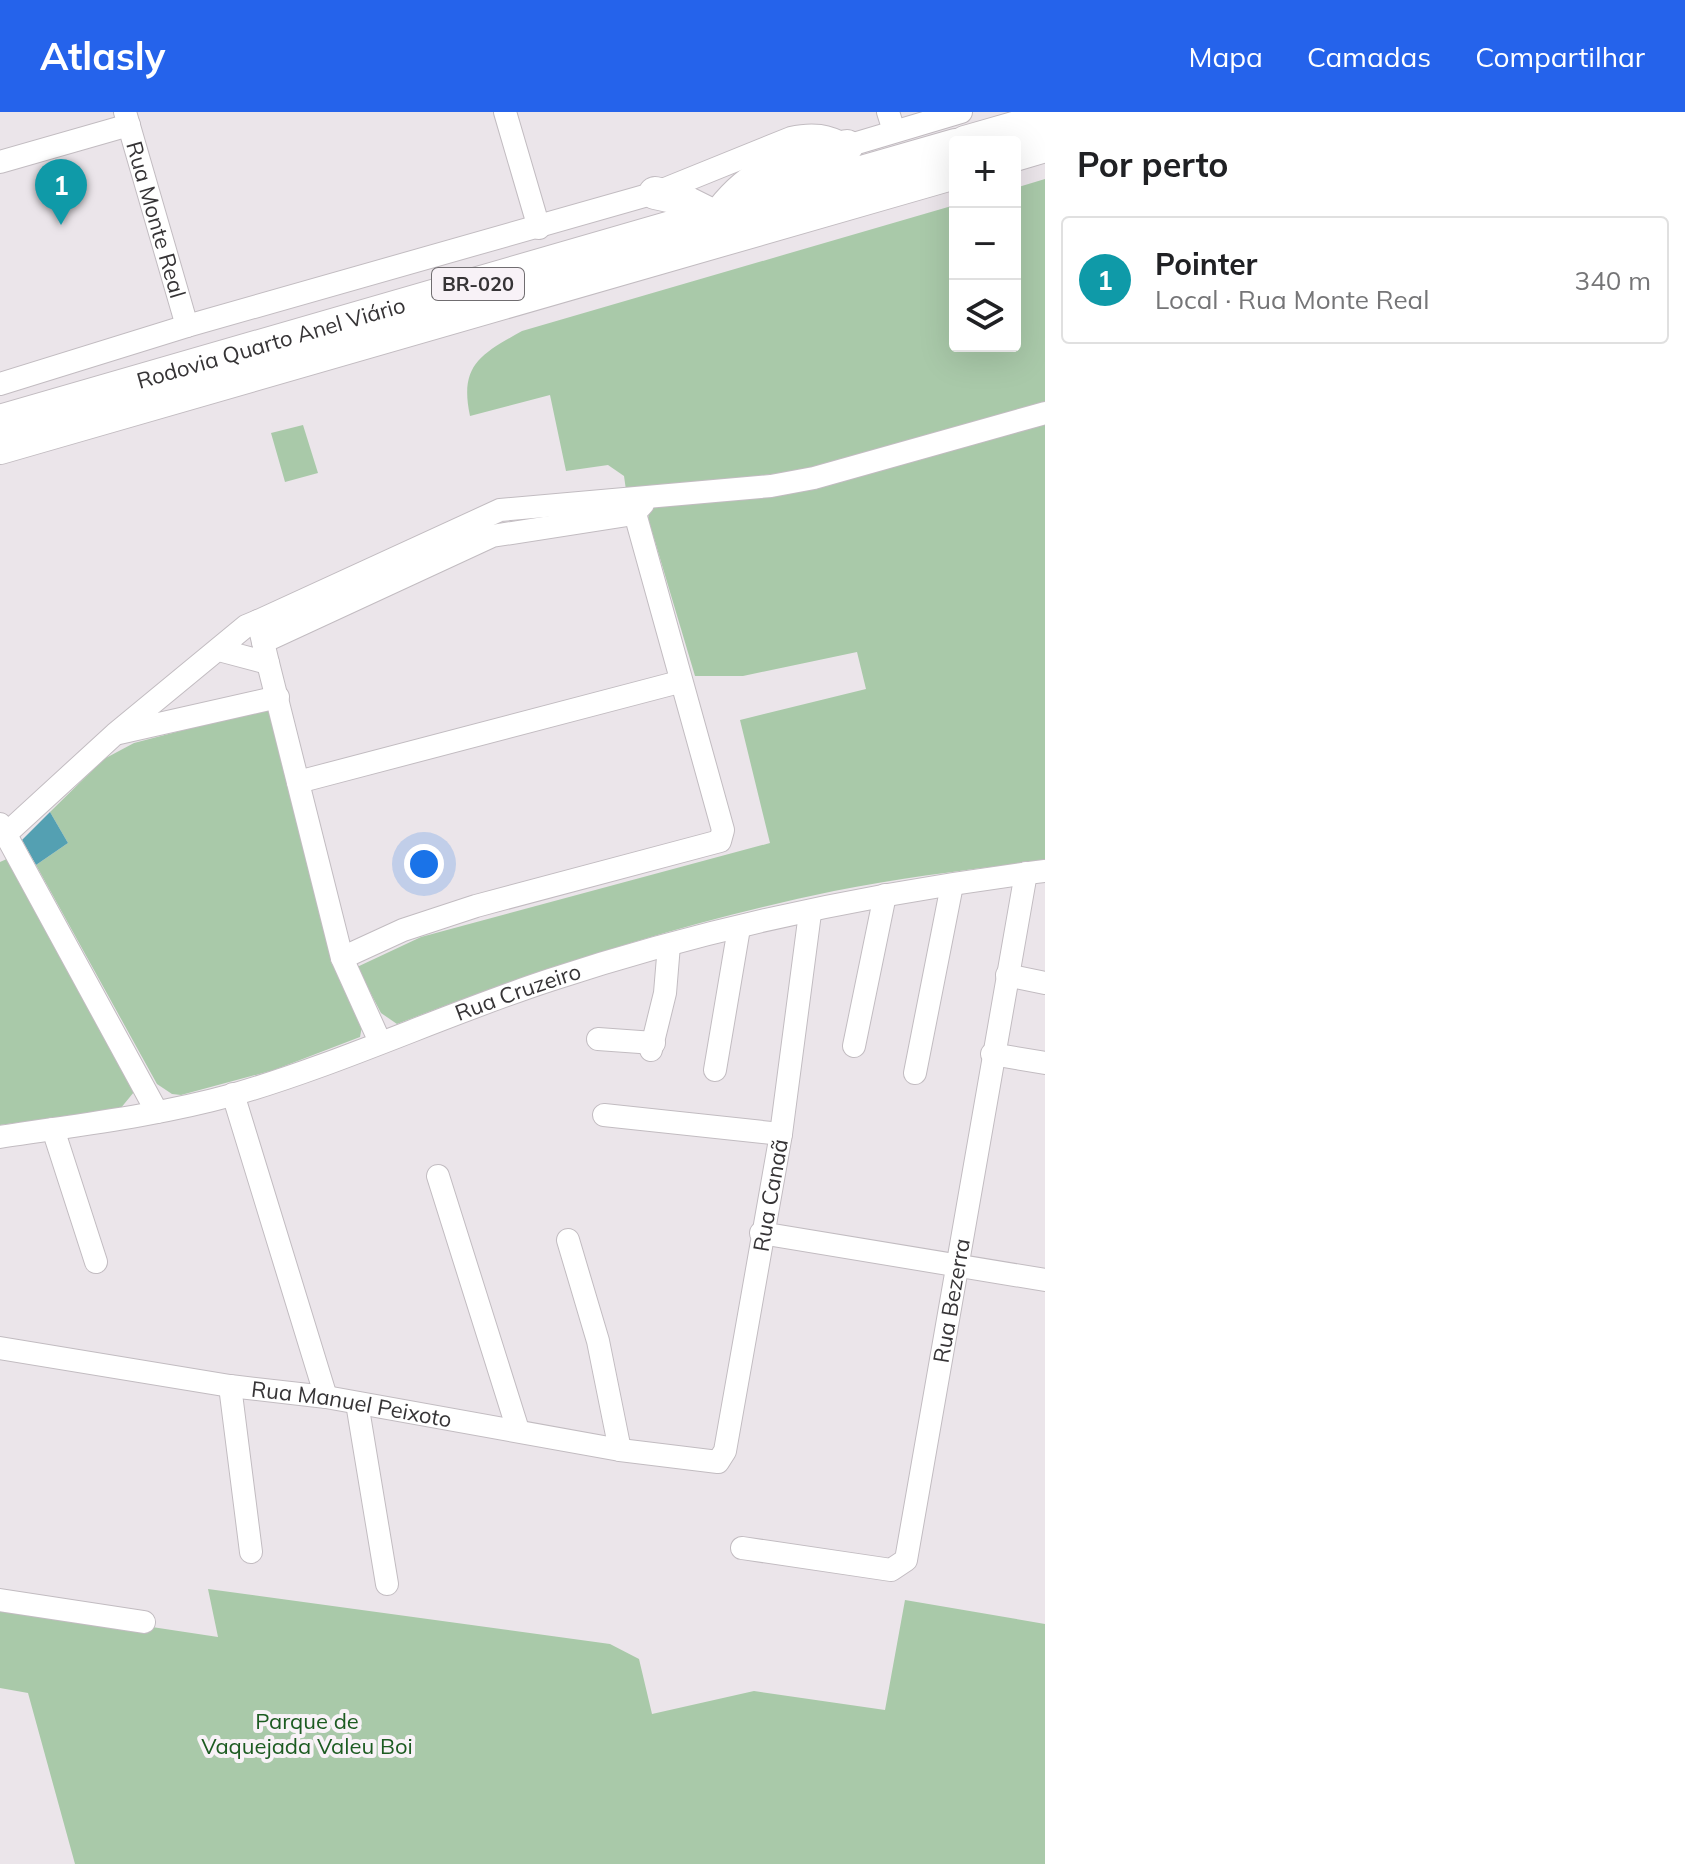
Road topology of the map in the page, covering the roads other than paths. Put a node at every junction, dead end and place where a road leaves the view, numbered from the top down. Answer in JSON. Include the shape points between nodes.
{"nodes":[{"id":1,"x":505,"y":112,"type":"edge"},
{"id":2,"x":961,"y":112,"type":"edge"},
{"id":3,"x":127,"y":118,"type":"edge"},
{"id":4,"x":1045,"y":119,"type":"edge"},
{"id":5,"x":891,"y":122,"type":"edge"},
{"id":6,"x":986,"y":136,"type":"edge"},
{"id":7,"x":847,"y":146,"type":"junction"},
{"id":8,"x":1045,"y":146,"type":"edge"},
{"id":9,"x":949,"y":147,"type":"edge"},
{"id":10,"x":1021,"y":153,"type":"edge"},
{"id":11,"x":0,"y":162,"type":"edge"},
{"id":12,"x":949,"y":175,"type":"edge"},
{"id":13,"x":655,"y":193,"type":"junction"},
{"id":14,"x":717,"y":213,"type":"junction"},
{"id":15,"x":539,"y":228,"type":"junction"},
{"id":16,"x":187,"y":326,"type":"junction"},
{"id":17,"x":0,"y":384,"type":"edge"},
{"id":18,"x":1045,"y":413,"type":"edge"},
{"id":19,"x":0,"y":421,"type":"edge"},
{"id":20,"x":0,"y":448,"type":"edge"},
{"id":21,"x":638,"y":503,"type":"junction"},
{"id":22,"x":263,"y":642,"type":"junction"},
{"id":23,"x":219,"y":650,"type":"junction"},
{"id":24,"x":679,"y":682,"type":"junction"},
{"id":25,"x":278,"y":697,"type":"junction"},
{"id":26,"x":115,"y":734,"type":"junction"},
{"id":27,"x":298,"y":782,"type":"junction"},
{"id":28,"x":3,"y":829,"type":"edge"},
{"id":29,"x":1035,"y":872,"type":"edge"},
{"id":30,"x":952,"y":885,"type":"junction"},
{"id":31,"x":885,"y":895,"type":"junction"},
{"id":32,"x":810,"y":913,"type":"junction"},
{"id":33,"x":739,"y":928,"type":"junction"},
{"id":34,"x":669,"y":945,"type":"junction"},
{"id":35,"x":342,"y":958,"type":"junction"},
{"id":36,"x":1007,"y":975,"type":"junction"},
{"id":37,"x":1045,"y":983,"type":"edge"},
{"id":38,"x":598,"y":1039,"type":"dead end"},
{"id":39,"x":380,"y":1042,"type":"junction"},
{"id":40,"x":854,"y":1046,"type":"dead end"},
{"id":41,"x":992,"y":1054,"type":"junction"},
{"id":42,"x":1045,"y":1063,"type":"edge"},
{"id":43,"x":715,"y":1070,"type":"dead end"},
{"id":44,"x":915,"y":1073,"type":"dead end"},
{"id":45,"x":233,"y":1094,"type":"junction"},
{"id":46,"x":157,"y":1112,"type":"junction"},
{"id":47,"x":604,"y":1115,"type":"dead end"},
{"id":48,"x":53,"y":1129,"type":"junction"},
{"id":49,"x":781,"y":1134,"type":"junction"},
{"id":50,"x":0,"y":1137,"type":"edge"},
{"id":51,"x":438,"y":1176,"type":"dead end"},
{"id":52,"x":761,"y":1233,"type":"junction"},
{"id":53,"x":568,"y":1240,"type":"dead end"},
{"id":54,"x":96,"y":1262,"type":"dead end"},
{"id":55,"x":958,"y":1266,"type":"junction"},
{"id":56,"x":1045,"y":1280,"type":"edge"},
{"id":57,"x":0,"y":1348,"type":"edge"},
{"id":58,"x":230,"y":1386,"type":"junction"},
{"id":59,"x":326,"y":1397,"type":"junction"},
{"id":60,"x":357,"y":1403,"type":"junction"},
{"id":61,"x":518,"y":1430,"type":"junction"},
{"id":62,"x":620,"y":1450,"type":"junction"},
{"id":63,"x":704,"y":1462,"type":"joint"},
{"id":64,"x":742,"y":1548,"type":"dead end"},
{"id":65,"x":251,"y":1552,"type":"dead end"},
{"id":66,"x":387,"y":1584,"type":"dead end"},
{"id":67,"x":0,"y":1600,"type":"edge"},
{"id":68,"x":144,"y":1622,"type":"dead end"}],
"edges":[{"from":1,"to":15,"type":"street"},
{"from":2,"to":5,"type":"street"},
{"from":3,"to":11,"type":"street"},
{"from":3,"to":16,"type":"street","name":"Rua Monte Real"},
{"from":4,"to":6,"type":"highway"},
{"from":5,"to":7,"type":"street"},
{"from":7,"to":13,"type":"street","via":[[811,134],[791,138]]},
{"from":7,"to":14,"type":"highway","via":[[766,170]]},
{"from":8,"to":10,"type":"highway"},
{"from":9,"to":14,"type":"highway","name":"Rodovia Quarto Anel Viário","number":"BR-020"},
{"from":12,"to":20,"type":"highway","name":"Rodovia Quarto Anel Viário","number":"BR-020"},
{"from":13,"to":14,"type":"highway"},
{"from":13,"to":15,"type":"street"},
{"from":14,"to":19,"type":"highway","name":"Rodovia Quarto Anel Viário","number":"BR-020"},
{"from":15,"to":16,"type":"street"},
{"from":16,"to":17,"type":"street"},
{"from":18,"to":21,"type":"street","via":[[814,478]]},
{"from":21,"to":22,"type":"street","via":[[492,536]]},
{"from":21,"to":24,"type":"street"},
{"from":22,"to":23,"type":"street"},
{"from":22,"to":23,"type":"street","via":[[246,626]]},
{"from":22,"to":25,"type":"street"},
{"from":23,"to":26,"type":"street"},
{"from":24,"to":27,"type":"street"},
{"from":24,"to":35,"type":"street","via":[[723,830],[720,841],[476,906]]},
{"from":25,"to":26,"type":"street"},
{"from":25,"to":27,"type":"street"},
{"from":26,"to":28,"type":"street"},
{"from":27,"to":35,"type":"street"},
{"from":28,"to":46,"type":"street"},
{"from":29,"to":30,"type":"street","name":"Rua Cruzeiro"},
{"from":29,"to":36,"type":"street","name":"Rua Bezerra"},
{"from":30,"to":31,"type":"street","name":"Rua Cruzeiro"},
{"from":30,"to":44,"type":"street"},
{"from":31,"to":32,"type":"street","name":"Rua Cruzeiro"},
{"from":31,"to":40,"type":"street"},
{"from":32,"to":33,"type":"street","name":"Rua Cruzeiro"},
{"from":32,"to":49,"type":"street","name":"Rua Canaã"},
{"from":33,"to":34,"type":"street","name":"Rua Cruzeiro"},
{"from":33,"to":43,"type":"street"},
{"from":34,"to":38,"type":"street","via":[[665,993],[652,1046]]},
{"from":34,"to":39,"type":"street","name":"Rua Cruzeiro","via":[[550,980]]},
{"from":35,"to":39,"type":"street"},
{"from":36,"to":37,"type":"street"},
{"from":36,"to":41,"type":"street","name":"Rua Bezerra"},
{"from":39,"to":45,"type":"street","name":"Rua Cruzeiro"},
{"from":41,"to":42,"type":"street"},
{"from":41,"to":55,"type":"street","name":"Rua Bezerra"},
{"from":45,"to":46,"type":"street","name":"Rua Cruzeiro"},
{"from":45,"to":59,"type":"street"},
{"from":46,"to":48,"type":"street","name":"Rua Cruzeiro"},
{"from":47,"to":49,"type":"street"},
{"from":48,"to":50,"type":"street","name":"Rua Cruzeiro"},
{"from":48,"to":54,"type":"street"},
{"from":49,"to":52,"type":"street","name":"Rua Canaã"},
{"from":51,"to":61,"type":"street"},
{"from":52,"to":55,"type":"street"},
{"from":52,"to":63,"type":"street","name":"Rua Canaã","via":[[725,1451],[718,1462]]},
{"from":53,"to":62,"type":"street","via":[[598,1341]]},
{"from":55,"to":56,"type":"street"},
{"from":55,"to":64,"type":"street","name":"Rua Bezerra","via":[[909,1552],[902,1564],[891,1570]]},
{"from":57,"to":58,"type":"street","name":"Rua Manuel Peixoto"},
{"from":58,"to":59,"type":"street","name":"Rua Manuel Peixoto"},
{"from":58,"to":65,"type":"street"},
{"from":59,"to":60,"type":"street","name":"Rua Manuel Peixoto"},
{"from":60,"to":61,"type":"street","name":"Rua Manuel Peixoto"},
{"from":60,"to":66,"type":"street"},
{"from":61,"to":62,"type":"street","name":"Rua Manuel Peixoto"},
{"from":62,"to":63,"type":"street","name":"Rua Manuel Peixoto"},
{"from":67,"to":68,"type":"street"}]}
